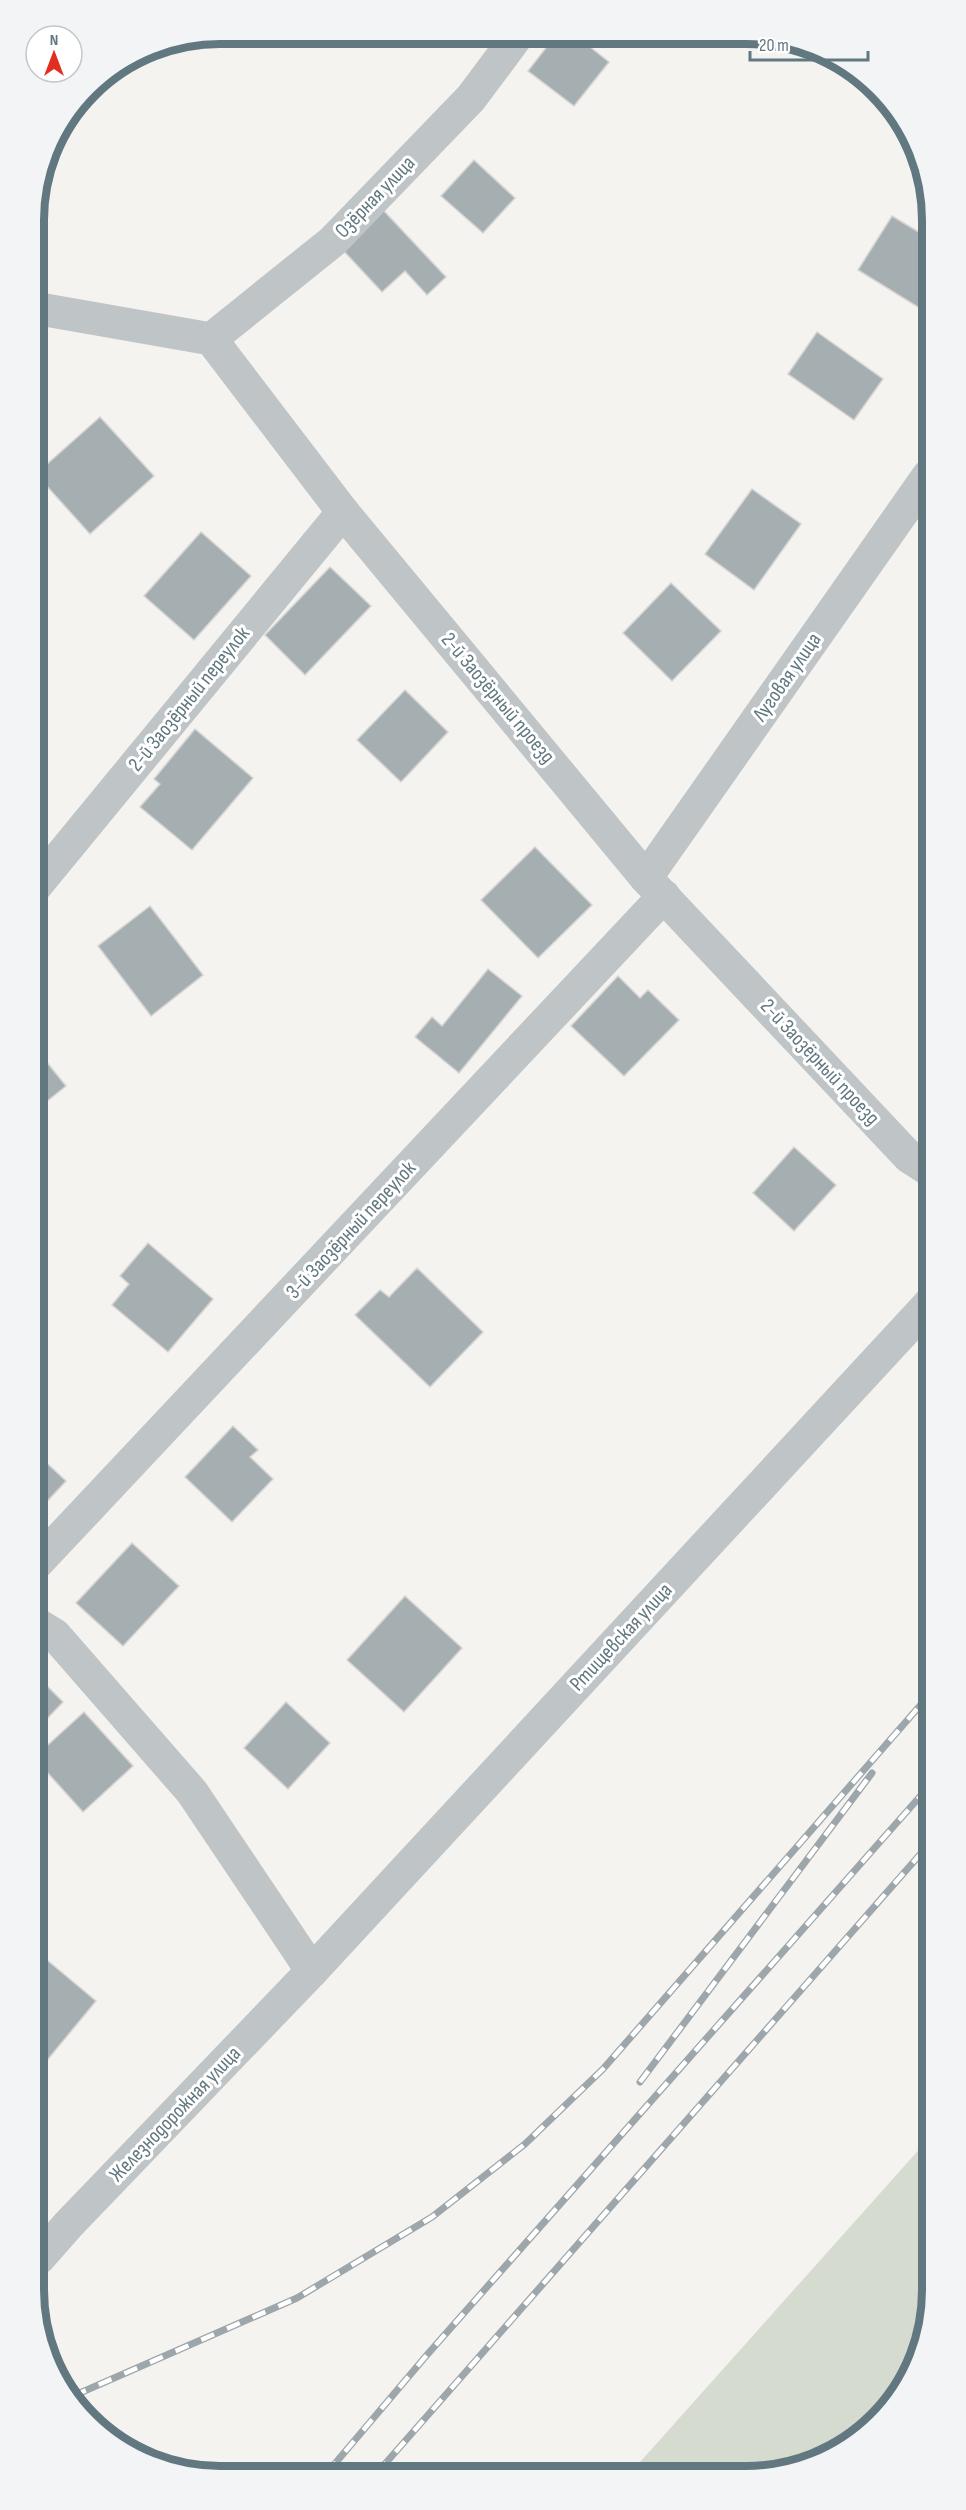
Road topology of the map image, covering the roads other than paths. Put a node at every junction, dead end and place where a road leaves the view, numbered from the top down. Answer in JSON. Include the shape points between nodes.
{"nodes":[{"id":1,"x":512,"y":43,"type":"edge"},
{"id":2,"x":44,"y":310,"type":"edge"},
{"id":3,"x":212,"y":339,"type":"junction"},
{"id":4,"x":922,"y":485,"type":"edge"},
{"id":5,"x":343,"y":512,"type":"junction"},
{"id":6,"x":44,"y":876,"type":"edge"},
{"id":7,"x":655,"y":887,"type":"junction"},
{"id":8,"x":922,"y":1165,"type":"edge"},
{"id":9,"x":922,"y":1312,"type":"edge"},
{"id":10,"x":43,"y":1556,"type":"edge"},
{"id":11,"x":43,"y":1628,"type":"edge"},
{"id":12,"x":312,"y":1971,"type":"junction"},
{"id":13,"x":43,"y":2253,"type":"edge"}],
"edges":[{"from":1,"to":3,"type":"street","name":"Озёрная улица","via":[[471,98],[333,241]]},
{"from":2,"to":3,"type":"street"},
{"from":3,"to":5,"type":"street","name":"2-й Заозёрный проезд"},
{"from":4,"to":7,"type":"street","name":"Луговая улица"},
{"from":5,"to":6,"type":"street","name":"2-й Заозёрный переулок"},
{"from":5,"to":7,"type":"street","name":"2-й Заозёрный проезд"},
{"from":7,"to":8,"type":"street","name":"2-й Заозёрный проезд","via":[[909,1156]]},
{"from":7,"to":10,"type":"street","name":"3-й Заозёрный переулок"},
{"from":9,"to":12,"type":"street","name":"Ртищевская улица"},
{"from":11,"to":12,"type":"street","via":[[55,1635],[192,1792]]},
{"from":12,"to":13,"type":"street","name":"Железнодорожная улица"}]}
